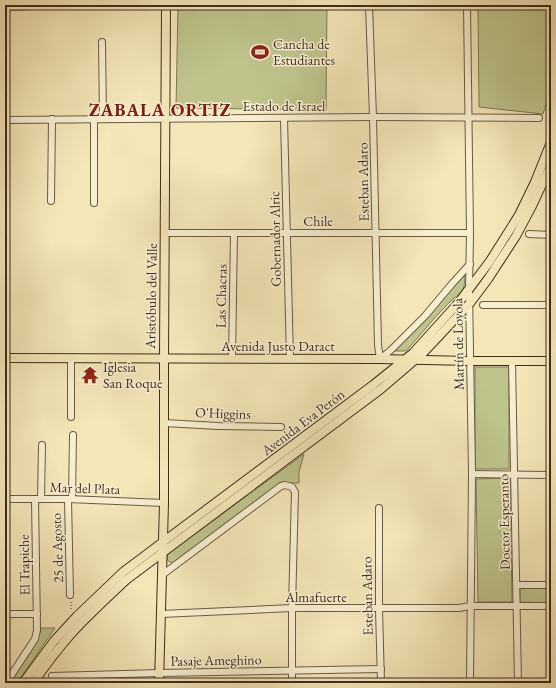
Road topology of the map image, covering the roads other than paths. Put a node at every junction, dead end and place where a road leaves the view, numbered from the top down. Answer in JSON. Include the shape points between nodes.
{"nodes":[{"id":1,"x":62,"y":5,"type":"edge"},
{"id":2,"x":166,"y":5,"type":"edge"},
{"id":3,"x":369,"y":5,"type":"edge"},
{"id":4,"x":467,"y":5,"type":"edge"},
{"id":5,"x":5,"y":7,"type":"edge"},
{"id":6,"x":102,"y":42,"type":"dead end"},
{"id":7,"x":373,"y":117,"type":"junction"},
{"id":8,"x":165,"y":118,"type":"junction"},
{"id":9,"x":284,"y":118,"type":"junction"},
{"id":10,"x":469,"y":118,"type":"junction"},
{"id":11,"x":539,"y":118,"type":"dead end"},
{"id":12,"x":52,"y":119,"type":"junction"},
{"id":13,"x":94,"y":119,"type":"junction"},
{"id":14,"x":103,"y":119,"type":"junction"},
{"id":15,"x":5,"y":120,"type":"edge"},
{"id":16,"x":551,"y":142,"type":"edge"},
{"id":17,"x":551,"y":165,"type":"edge"},
{"id":18,"x":51,"y":201,"type":"dead end"},
{"id":19,"x":94,"y":203,"type":"dead end"},
{"id":20,"x":165,"y":233,"type":"junction"},
{"id":21,"x":234,"y":233,"type":"junction"},
{"id":22,"x":288,"y":233,"type":"junction"},
{"id":23,"x":376,"y":233,"type":"junction"},
{"id":24,"x":470,"y":233,"type":"junction"},
{"id":25,"x":529,"y":234,"type":"dead end"},
{"id":26,"x":551,"y":235,"type":"edge"},
{"id":27,"x":470,"y":264,"type":"junction"},
{"id":28,"x":469,"y":290,"type":"junction"},
{"id":29,"x":470,"y":303,"type":"junction"},
{"id":30,"x":483,"y":305,"type":"dead end"},
{"id":31,"x":551,"y":305,"type":"edge"},
{"id":32,"x":5,"y":358,"type":"edge"},
{"id":33,"x":71,"y":358,"type":"junction"},
{"id":34,"x":290,"y":358,"type":"junction"},
{"id":35,"x":164,"y":359,"type":"junction"},
{"id":36,"x":232,"y":359,"type":"junction"},
{"id":37,"x":380,"y":359,"type":"junction"},
{"id":38,"x":404,"y":360,"type":"junction"},
{"id":39,"x":415,"y":360,"type":"junction"},
{"id":40,"x":470,"y":361,"type":"junction"},
{"id":41,"x":512,"y":361,"type":"junction"},
{"id":42,"x":551,"y":361,"type":"edge"},
{"id":43,"x":71,"y":417,"type":"dead end"},
{"id":44,"x":164,"y":423,"type":"junction"},
{"id":45,"x":281,"y":427,"type":"dead end"},
{"id":46,"x":74,"y":435,"type":"dead end"},
{"id":47,"x":42,"y":445,"type":"dead end"},
{"id":48,"x":472,"y":474,"type":"junction"},
{"id":49,"x":515,"y":475,"type":"junction"},
{"id":50,"x":551,"y":475,"type":"edge"},
{"id":51,"x":5,"y":499,"type":"edge"},
{"id":52,"x":38,"y":499,"type":"junction"},
{"id":53,"x":70,"y":499,"type":"junction"},
{"id":54,"x":164,"y":503,"type":"junction"},
{"id":55,"x":379,"y":508,"type":"dead end"},
{"id":56,"x":163,"y":542,"type":"junction"},
{"id":57,"x":163,"y":552,"type":"junction"},
{"id":58,"x":162,"y":575,"type":"junction"},
{"id":59,"x":517,"y":585,"type":"junction"},
{"id":60,"x":551,"y":585,"type":"edge"},
{"id":61,"x":70,"y":595,"type":"road end"},
{"id":62,"x":470,"y":606,"type":"junction"},
{"id":63,"x":517,"y":606,"type":"junction"},
{"id":64,"x":551,"y":606,"type":"edge"},
{"id":65,"x":292,"y":608,"type":"junction"},
{"id":66,"x":379,"y":609,"type":"junction"},
{"id":67,"x":5,"y":614,"type":"edge"},
{"id":68,"x":37,"y":614,"type":"junction"},
{"id":69,"x":161,"y":614,"type":"junction"},
{"id":70,"x":381,"y":669,"type":"junction"},
{"id":71,"x":292,"y":670,"type":"junction"},
{"id":72,"x":159,"y":673,"type":"junction"},
{"id":73,"x":52,"y":676,"type":"dead end"},
{"id":74,"x":6,"y":683,"type":"edge"},
{"id":75,"x":23,"y":683,"type":"edge"},
{"id":76,"x":33,"y":683,"type":"edge"},
{"id":77,"x":159,"y":683,"type":"edge"},
{"id":78,"x":292,"y":683,"type":"edge"},
{"id":79,"x":381,"y":683,"type":"edge"},
{"id":80,"x":470,"y":683,"type":"edge"},
{"id":81,"x":518,"y":683,"type":"edge"}],
"edges":[{"from":1,"to":5,"type":"street"},
{"from":2,"to":8,"type":"main road","name":"Aristóbulo del Valle"},
{"from":3,"to":7,"type":"street","name":"Esteban Adaro"},
{"from":4,"to":10,"type":"street","name":"Martín de Loyola"},
{"from":6,"to":14,"type":"street"},
{"from":7,"to":9,"type":"street","name":"Estado de Israel"},
{"from":7,"to":10,"type":"street","name":"Estado de Israel"},
{"from":7,"to":23,"type":"street","name":"Esteban Adaro"},
{"from":8,"to":9,"type":"street","name":"Estado de Israel"},
{"from":8,"to":14,"type":"street","name":"Estado de Israel"},
{"from":8,"to":20,"type":"main road","name":"Aristóbulo del Valle"},
{"from":9,"to":22,"type":"street","name":"Gobernador Alric"},
{"from":10,"to":11,"type":"street","name":"Estado de Israel"},
{"from":10,"to":24,"type":"street","name":"Martín de Loyola"},
{"from":12,"to":13,"type":"street","name":"Estado de Israel"},
{"from":12,"to":15,"type":"street","name":"Estado de Israel"},
{"from":12,"to":18,"type":"street"},
{"from":13,"to":14,"type":"street","name":"Estado de Israel"},
{"from":13,"to":19,"type":"street"},
{"from":16,"to":28,"type":"main road","name":"Avenida Eva Perón","via":[[535,182],[508,234]]},
{"from":17,"to":29,"type":"main road","name":"Avenida Eva Perón","via":[[516,236]]},
{"from":20,"to":21,"type":"street","name":"Chile"},
{"from":20,"to":35,"type":"main road","name":"Aristóbulo del Valle"},
{"from":21,"to":22,"type":"street","name":"Chile"},
{"from":21,"to":36,"type":"street","name":"Las Chacras"},
{"from":22,"to":23,"type":"street","name":"Chile"},
{"from":22,"to":34,"type":"street","name":"Gobernador Alric"},
{"from":23,"to":24,"type":"street","name":"Chile"},
{"from":23,"to":37,"type":"street","name":"Esteban Adaro"},
{"from":24,"to":27,"type":"street","name":"Martín de Loyola"},
{"from":25,"to":26,"type":"street"},
{"from":27,"to":28,"type":"street","name":"Martín de Loyola"},
{"from":27,"to":37,"type":"street","via":[[425,316]]},
{"from":28,"to":29,"type":"street","name":"Martín de Loyola"},
{"from":28,"to":38,"type":"main road","name":"Avenida Eva Perón"},
{"from":29,"to":39,"type":"main road","name":"Avenida Eva Perón"},
{"from":29,"to":40,"type":"street","name":"Martín de Loyola"},
{"from":30,"to":31,"type":"street"},
{"from":32,"to":33,"type":"main road","name":"Avenida Justo Daract"},
{"from":33,"to":35,"type":"main road","name":"Avenida Justo Daract"},
{"from":33,"to":43,"type":"street"},
{"from":34,"to":36,"type":"main road","name":"Avenida Justo Daract"},
{"from":34,"to":37,"type":"main road","name":"Avenida Justo Daract"},
{"from":35,"to":36,"type":"main road","name":"Avenida Justo Daract"},
{"from":35,"to":44,"type":"main road","name":"Aristóbulo del Valle"},
{"from":37,"to":38,"type":"main road","name":"Avenida Justo Daract"},
{"from":38,"to":39,"type":"main road","name":"Avenida Justo Daract"},
{"from":38,"to":56,"type":"main road","name":"Avenida Eva Perón"},
{"from":39,"to":40,"type":"main road","name":"Avenida Justo Daract"},
{"from":39,"to":57,"type":"main road","name":"Avenida Eva Perón","via":[[381,389]]},
{"from":40,"to":41,"type":"main road","name":"Avenida Justo Daract"},
{"from":40,"to":48,"type":"street","name":"Martín de Loyola"},
{"from":41,"to":42,"type":"main road","name":"Avenida Justo Daract"},
{"from":41,"to":49,"type":"street","name":"Doctor Esperanto"},
{"from":44,"to":45,"type":"street","name":"O'Higgins"},
{"from":44,"to":54,"type":"main road","name":"Aristóbulo del Valle"},
{"from":46,"to":53,"type":"street","name":"25 de Agosto"},
{"from":47,"to":52,"type":"street","name":"El Trapiche"},
{"from":48,"to":49,"type":"street"},
{"from":48,"to":62,"type":"street","name":"Martín de Loyola"},
{"from":49,"to":50,"type":"street"},
{"from":49,"to":59,"type":"street","name":"Doctor Esperanto"},
{"from":51,"to":52,"type":"street","name":"Mar del Plata"},
{"from":52,"to":53,"type":"street","name":"Mar del Plata"},
{"from":52,"to":68,"type":"street","name":"El Trapiche"},
{"from":53,"to":54,"type":"street","name":"Mar del Plata"},
{"from":53,"to":61,"type":"street","name":"25 de Agosto"},
{"from":54,"to":56,"type":"main road","name":"Aristóbulo del Valle"},
{"from":55,"to":66,"type":"street","name":"Esteban Adaro"},
{"from":56,"to":57,"type":"main road","name":"Aristóbulo del Valle"},
{"from":56,"to":75,"type":"main road","name":"Avenida Eva Perón","via":[[124,572],[77,616],[54,641]]},
{"from":57,"to":58,"type":"main road","name":"Aristóbulo del Valle"},
{"from":57,"to":76,"type":"main road","name":"Avenida Eva Perón","via":[[126,580],[90,614]]},
{"from":58,"to":65,"type":"street","via":[[285,485],[292,487],[295,492]]},
{"from":58,"to":69,"type":"main road","name":"Aristóbulo del Valle"},
{"from":59,"to":60,"type":"street"},
{"from":59,"to":63,"type":"street","name":"Doctor Esperanto"},
{"from":62,"to":63,"type":"street","name":"Almafuerte"},
{"from":62,"to":66,"type":"street","name":"Almafuerte"},
{"from":62,"to":80,"type":"street","name":"Martín de Loyola"},
{"from":63,"to":64,"type":"street","name":"Almafuerte"},
{"from":63,"to":81,"type":"street","name":"Doctor Esperanto"},
{"from":65,"to":66,"type":"street","name":"Almafuerte"},
{"from":65,"to":69,"type":"street","name":"Almafuerte"},
{"from":65,"to":71,"type":"street"},
{"from":66,"to":70,"type":"street","name":"Esteban Adaro"},
{"from":67,"to":68,"type":"street"},
{"from":68,"to":74,"type":"street","name":"El Trapiche","via":[[35,638]]},
{"from":69,"to":72,"type":"main road","name":"Aristóbulo del Valle"},
{"from":70,"to":71,"type":"street","name":"Pasaje Ameghino"},
{"from":70,"to":79,"type":"street","name":"Esteban Adaro"},
{"from":71,"to":72,"type":"street","name":"Pasaje Ameghino"},
{"from":71,"to":78,"type":"street"},
{"from":72,"to":73,"type":"street","name":"Pasaje Ameghino"},
{"from":72,"to":77,"type":"main road","name":"Aristóbulo del Valle"}]}
